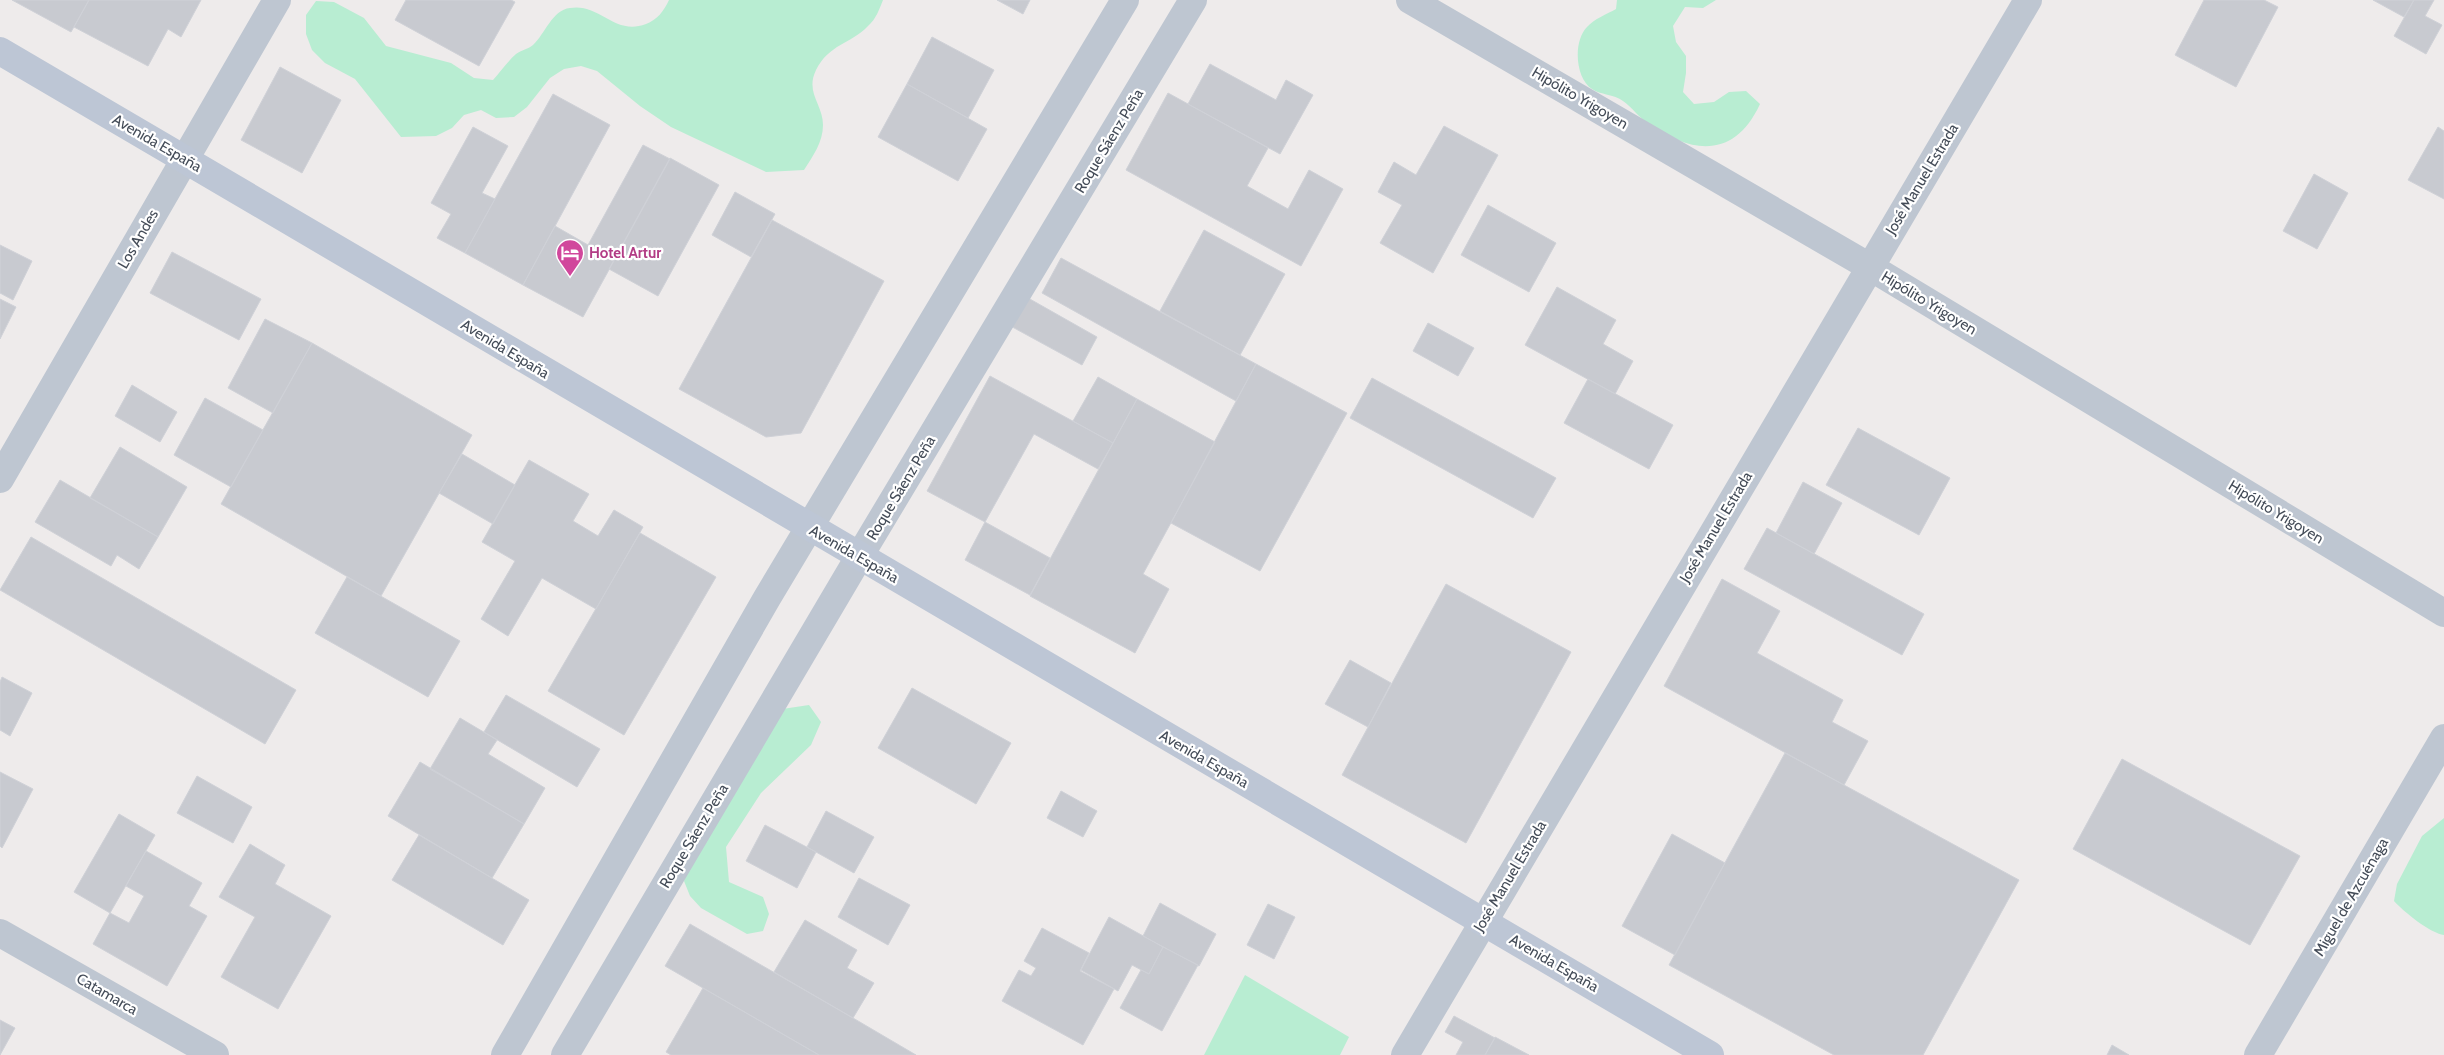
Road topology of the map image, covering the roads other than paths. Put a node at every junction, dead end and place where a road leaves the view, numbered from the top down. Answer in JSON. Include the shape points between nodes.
{"nodes":[{"id":1,"x":277,"y":0,"type":"edge"},
{"id":2,"x":1125,"y":0,"type":"edge"},
{"id":3,"x":1194,"y":0,"type":"edge"},
{"id":4,"x":1410,"y":0,"type":"edge"},
{"id":5,"x":2028,"y":0,"type":"edge"},
{"id":6,"x":0,"y":52,"type":"edge"},
{"id":7,"x":184,"y":159,"type":"junction"},
{"id":8,"x":1870,"y":267,"type":"junction"},
{"id":9,"x":0,"y":479,"type":"edge"},
{"id":10,"x":809,"y":528,"type":"junction"},
{"id":11,"x":859,"y":557,"type":"junction"},
{"id":12,"x":2444,"y":613,"type":"edge"},
{"id":13,"x":2444,"y":738,"type":"edge"},
{"id":14,"x":1483,"y":922,"type":"junction"},
{"id":15,"x":0,"y":933,"type":"edge"},
{"id":16,"x":215,"y":1055,"type":"edge"},
{"id":17,"x":505,"y":1055,"type":"edge"},
{"id":18,"x":565,"y":1055,"type":"edge"},
{"id":19,"x":1406,"y":1055,"type":"edge"},
{"id":20,"x":1710,"y":1055,"type":"edge"},
{"id":21,"x":2258,"y":1055,"type":"edge"}],
"edges":[{"from":1,"to":7,"type":"street","name":"Los Andes"},
{"from":2,"to":10,"type":"street"},
{"from":3,"to":11,"type":"street","name":"Roque Sáenz Peña"},
{"from":4,"to":8,"type":"street","name":"Hipólito Yrigoyen"},
{"from":5,"to":8,"type":"street","name":"José Manuel Estrada"},
{"from":6,"to":7,"type":"main road","name":"Avenida España"},
{"from":7,"to":9,"type":"street","name":"Los Andes"},
{"from":7,"to":10,"type":"main road","name":"Avenida España"},
{"from":8,"to":12,"type":"street","name":"Hipólito Yrigoyen"},
{"from":8,"to":14,"type":"street","name":"José Manuel Estrada"},
{"from":10,"to":11,"type":"main road","name":"Avenida España"},
{"from":10,"to":17,"type":"street"},
{"from":11,"to":14,"type":"main road","name":"Avenida España"},
{"from":11,"to":18,"type":"street","name":"Roque Sáenz Peña"},
{"from":13,"to":21,"type":"street","name":"Miguel de Azcuénaga"},
{"from":14,"to":19,"type":"street","name":"José Manuel Estrada"},
{"from":14,"to":20,"type":"main road","name":"Avenida España"},
{"from":15,"to":16,"type":"street","name":"Catamarca"}]}
